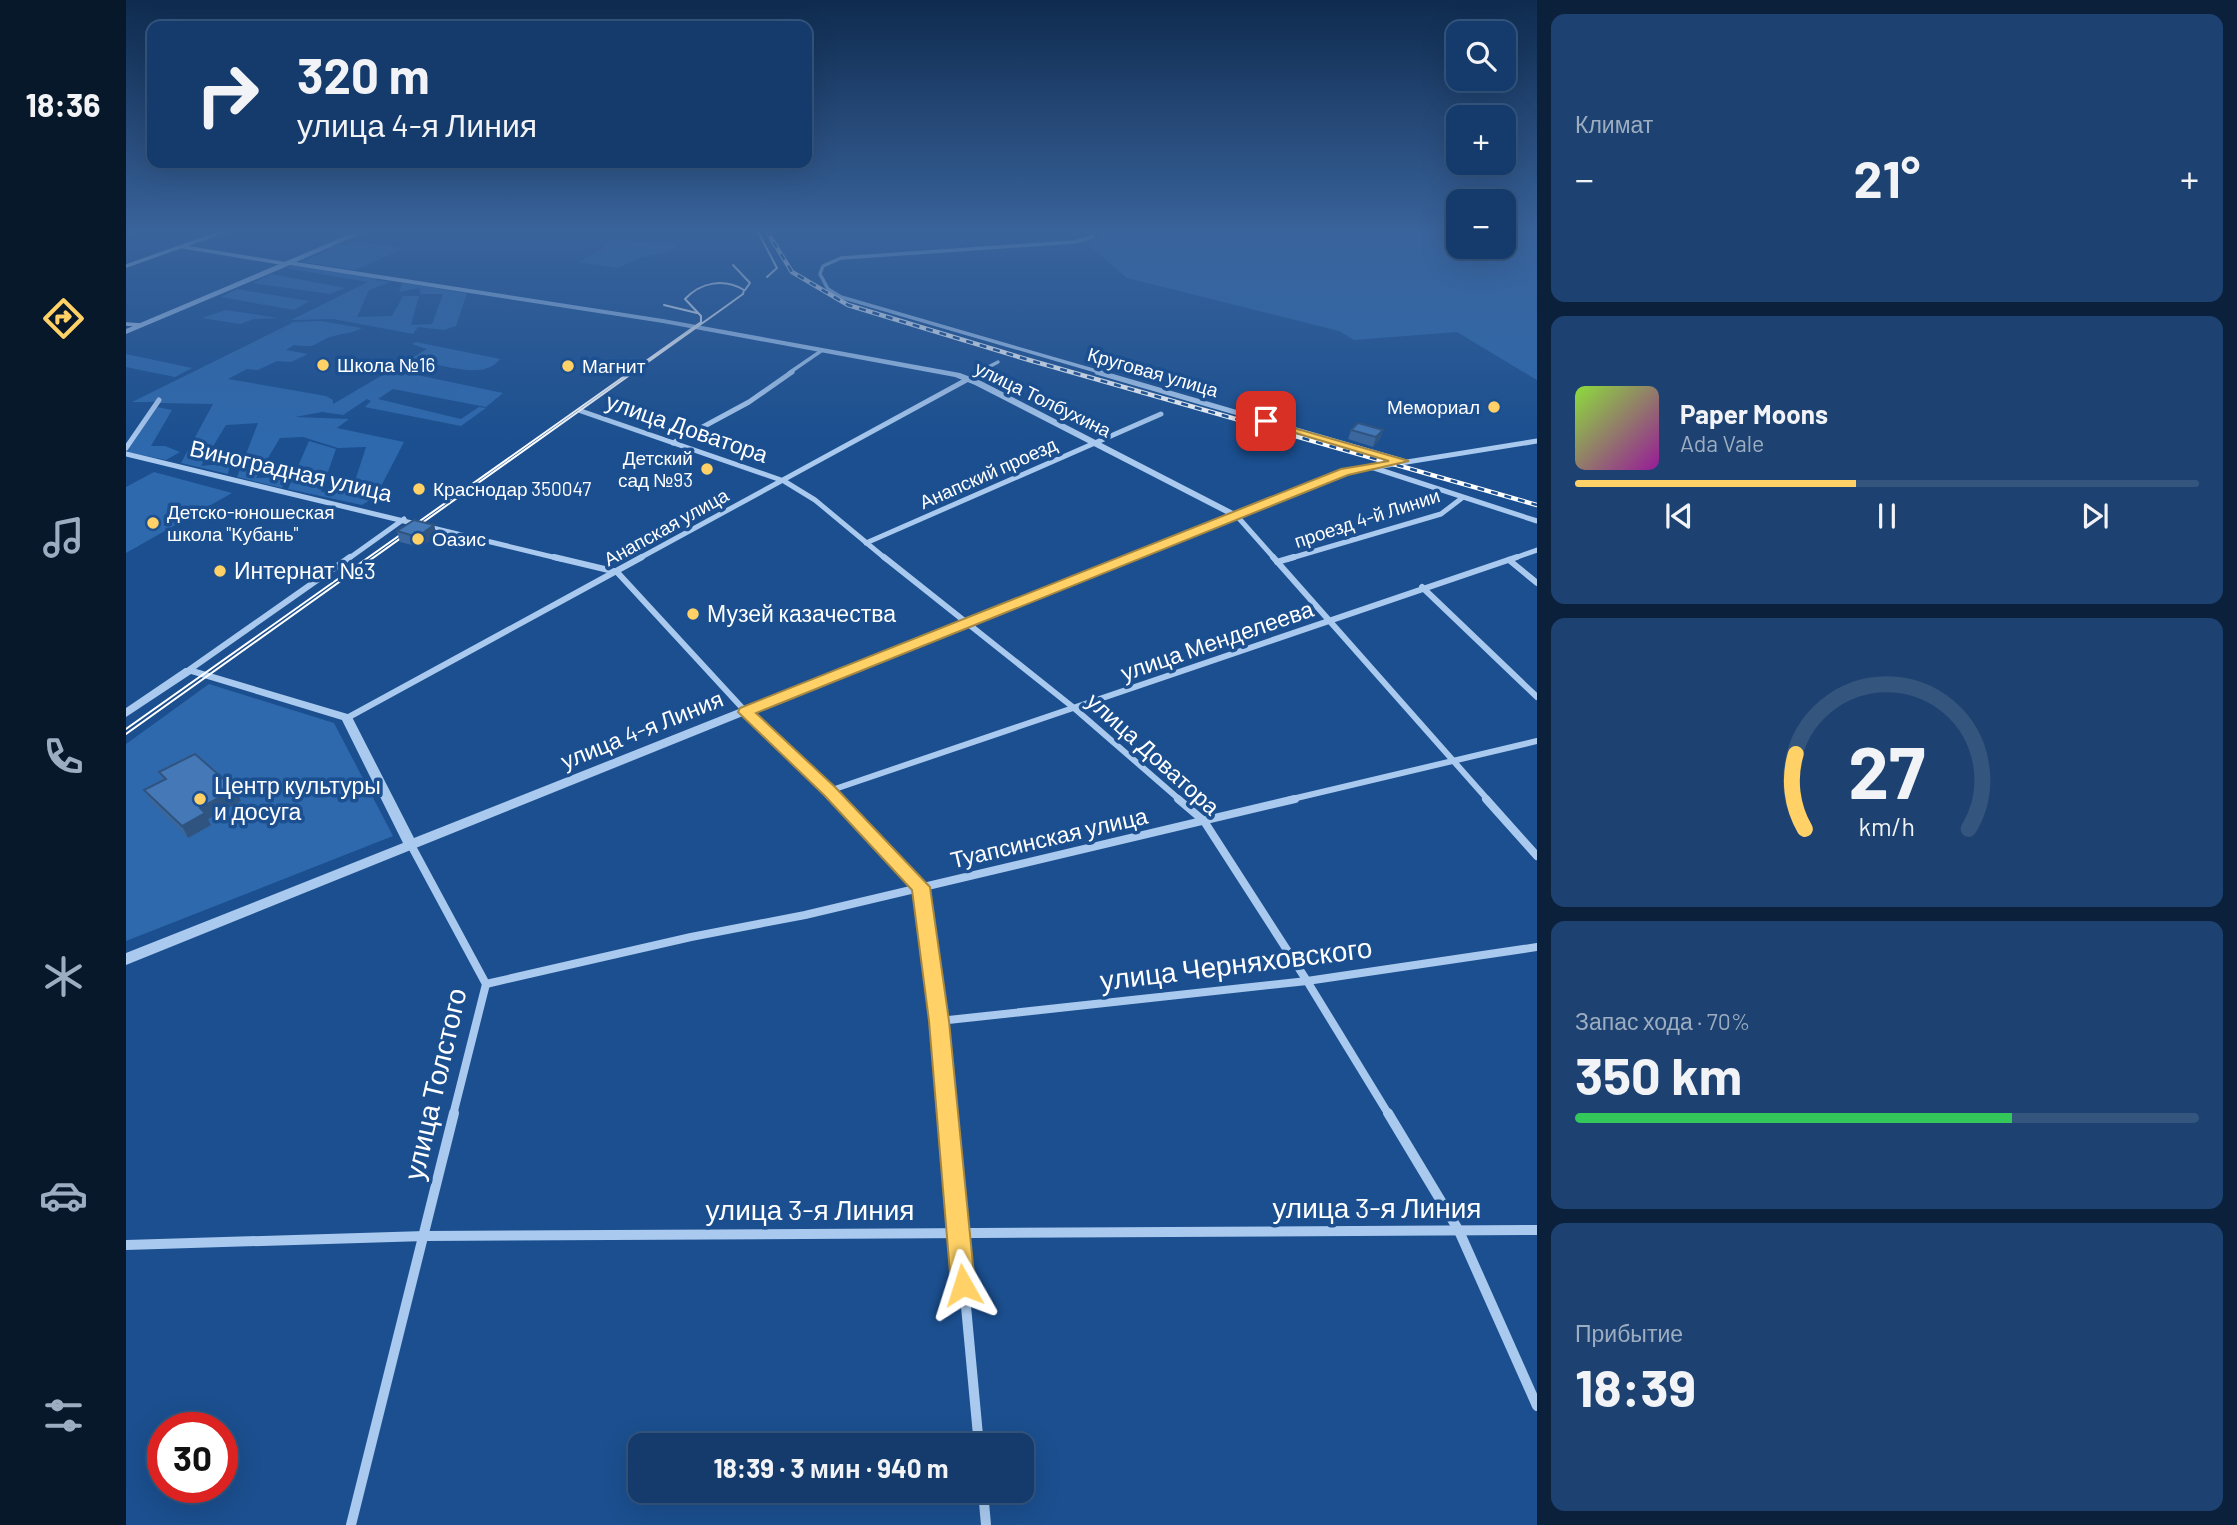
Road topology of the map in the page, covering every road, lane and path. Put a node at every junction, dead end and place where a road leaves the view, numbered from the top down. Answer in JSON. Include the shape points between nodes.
{"nodes":[{"id":1,"x":198,"y":301,"type":"edge"},
{"id":2,"x":535,"y":301,"type":"edge"},
{"id":3,"x":855,"y":301,"type":"edge"},
{"id":4,"x":126,"y":324,"type":"edge"},
{"id":5,"x":142,"y":325,"type":"junction"},
{"id":6,"x":126,"y":332,"type":"edge"},
{"id":7,"x":821,"y":351,"type":"junction"},
{"id":8,"x":998,"y":362,"type":"dead end"},
{"id":9,"x":969,"y":379,"type":"junction"},
{"id":10,"x":159,"y":400,"type":"dead end"},
{"id":11,"x":581,"y":411,"type":"dead end"},
{"id":12,"x":1161,"y":414,"type":"dead end"},
{"id":13,"x":1537,"y":441,"type":"edge"},
{"id":14,"x":1094,"y":442,"type":"junction"},
{"id":15,"x":673,"y":443,"type":"junction"},
{"id":16,"x":126,"y":448,"type":"edge"},
{"id":17,"x":126,"y":454,"type":"edge"},
{"id":18,"x":1403,"y":461,"type":"junction"},
{"id":19,"x":1369,"y":467,"type":"junction"},
{"id":20,"x":784,"y":481,"type":"junction"},
{"id":21,"x":1462,"y":498,"type":"junction"},
{"id":22,"x":1236,"y":515,"type":"junction"},
{"id":23,"x":404,"y":519,"type":"junction"},
{"id":24,"x":1537,"y":521,"type":"edge"},
{"id":25,"x":866,"y":543,"type":"junction"},
{"id":26,"x":1537,"y":550,"type":"edge"},
{"id":27,"x":1509,"y":560,"type":"junction"},
{"id":28,"x":1277,"y":562,"type":"junction"},
{"id":29,"x":617,"y":572,"type":"junction"},
{"id":30,"x":1537,"y":583,"type":"edge"},
{"id":31,"x":1422,"y":587,"type":"junction"},
{"id":32,"x":1329,"y":621,"type":"junction"},
{"id":33,"x":968,"y":622,"type":"junction"},
{"id":34,"x":189,"y":670,"type":"junction"},
{"id":35,"x":1537,"y":697,"type":"edge"},
{"id":36,"x":1074,"y":708,"type":"junction"},
{"id":37,"x":746,"y":712,"type":"junction"},
{"id":38,"x":126,"y":713,"type":"edge"},
{"id":39,"x":347,"y":718,"type":"junction"},
{"id":40,"x":1537,"y":741,"type":"edge"},
{"id":41,"x":1454,"y":763,"type":"junction"},
{"id":42,"x":829,"y":791,"type":"junction"},
{"id":43,"x":1204,"y":821,"type":"junction"},
{"id":44,"x":411,"y":845,"type":"junction"},
{"id":45,"x":1537,"y":856,"type":"edge"},
{"id":46,"x":921,"y":887,"type":"junction"},
{"id":47,"x":1537,"y":947,"type":"edge"},
{"id":48,"x":126,"y":959,"type":"edge"},
{"id":49,"x":1307,"y":981,"type":"junction"},
{"id":50,"x":486,"y":984,"type":"junction"},
{"id":51,"x":939,"y":1021,"type":"junction"},
{"id":52,"x":1537,"y":1230,"type":"edge"},
{"id":53,"x":1459,"y":1231,"type":"junction"},
{"id":54,"x":957,"y":1232,"type":"junction"},
{"id":55,"x":425,"y":1236,"type":"junction"},
{"id":56,"x":126,"y":1245,"type":"edge"},
{"id":57,"x":1537,"y":1406,"type":"edge"},
{"id":58,"x":978,"y":1433,"type":"edge"},
{"id":59,"x":984,"y":1503,"type":"edge"},
{"id":60,"x":351,"y":1525,"type":"edge"},
{"id":61,"x":986,"y":1525,"type":"edge"}],
"edges":[{"from":1,"to":5,"type":"street"},
{"from":2,"to":7,"type":"street","name":"улица Толбухина"},
{"from":3,"to":18,"type":"street","name":"Круговая улица"},
{"from":4,"to":5,"type":"street"},
{"from":5,"to":6,"type":"street"},
{"from":7,"to":9,"type":"street","name":"улица Толбухина"},
{"from":7,"to":15,"type":"street","via":[[749,401]]},
{"from":8,"to":9,"type":"street","name":"Анапская улица"},
{"from":9,"to":14,"type":"street","name":"улица Толбухина"},
{"from":9,"to":20,"type":"street","name":"Анапская улица"},
{"from":10,"to":16,"type":"street"},
{"from":11,"to":15,"type":"street","name":"улица Доватора"},
{"from":12,"to":14,"type":"street","name":"Анапский проезд"},
{"from":13,"to":18,"type":"street","name":"улица 4-я Линия"},
{"from":14,"to":22,"type":"street","name":"улица Толбухина"},
{"from":14,"to":25,"type":"street","name":"Анапский проезд"},
{"from":15,"to":20,"type":"street","name":"улица Доватора"},
{"from":17,"to":23,"type":"street","name":"Виноградная улица"},
{"from":18,"to":19,"type":"street","name":"улица 4-я Линия"},
{"from":19,"to":21,"type":"street"},
{"from":19,"to":22,"type":"street","name":"улица 4-я Линия"},
{"from":20,"to":25,"type":"street","name":"улица Доватора","via":[[815,500]]},
{"from":20,"to":29,"type":"street","name":"Анапская улица"},
{"from":21,"to":24,"type":"street"},
{"from":21,"to":28,"type":"street","name":"проезд 4-й Линии","via":[[1441,514]]},
{"from":22,"to":28,"type":"street","name":"улица Толбухина"},
{"from":22,"to":33,"type":"street","name":"улица 4-я Линия"},
{"from":23,"to":29,"type":"street","name":"Виноградная улица"},
{"from":23,"to":34,"type":"street"},
{"from":25,"to":33,"type":"street","name":"улица Доватора"},
{"from":26,"to":27,"type":"street","name":"улица Менделеева"},
{"from":27,"to":30,"type":"street"},
{"from":27,"to":31,"type":"street","name":"улица Менделеева"},
{"from":28,"to":32,"type":"street","name":"улица Толбухина"},
{"from":29,"to":37,"type":"street"},
{"from":29,"to":39,"type":"street","name":"Анапская улица"},
{"from":31,"to":32,"type":"street","name":"улица Менделеева"},
{"from":31,"to":35,"type":"street"},
{"from":32,"to":36,"type":"street","name":"улица Менделеева"},
{"from":32,"to":41,"type":"street","name":"улица Толбухина"},
{"from":33,"to":36,"type":"street","name":"улица Доватора"},
{"from":33,"to":37,"type":"street","name":"улица 4-я Линия"},
{"from":34,"to":38,"type":"street"},
{"from":34,"to":39,"type":"street"},
{"from":36,"to":42,"type":"street","name":"улица Менделеева"},
{"from":36,"to":43,"type":"street","name":"улица Доватора"},
{"from":37,"to":42,"type":"street"},
{"from":37,"to":44,"type":"street","name":"улица 4-я Линия"},
{"from":39,"to":44,"type":"street","name":"улица Толстого"},
{"from":40,"to":41,"type":"street","name":"Туапсинская улица"},
{"from":41,"to":43,"type":"street","name":"Туапсинская улица"},
{"from":41,"to":45,"type":"street","name":"улица Толбухина"},
{"from":42,"to":46,"type":"street"},
{"from":43,"to":46,"type":"street","name":"Туапсинская улица"},
{"from":43,"to":49,"type":"street","name":"улица Доватора"},
{"from":44,"to":48,"type":"street","name":"улица 4-я Линия"},
{"from":44,"to":50,"type":"street","name":"улица Толстого"},
{"from":46,"to":50,"type":"street","name":"Туапсинская улица"},
{"from":46,"to":51,"type":"street"},
{"from":47,"to":49,"type":"street","name":"улица Черняховского"},
{"from":49,"to":51,"type":"street","name":"улица Черняховского"},
{"from":49,"to":53,"type":"street","name":"улица Доватора"},
{"from":50,"to":55,"type":"street","name":"улица Толстого"},
{"from":51,"to":54,"type":"street"},
{"from":52,"to":53,"type":"street","name":"улица 3-я Линия"},
{"from":53,"to":54,"type":"street","name":"улица 3-я Линия"},
{"from":53,"to":57,"type":"street","name":"улица Доватора"},
{"from":54,"to":55,"type":"street","name":"улица 3-я Линия"},
{"from":54,"to":58,"type":"street"},
{"from":55,"to":56,"type":"street","name":"улица 3-я Линия"},
{"from":55,"to":60,"type":"street","name":"улица Толстого"},
{"from":59,"to":61,"type":"street"}]}
